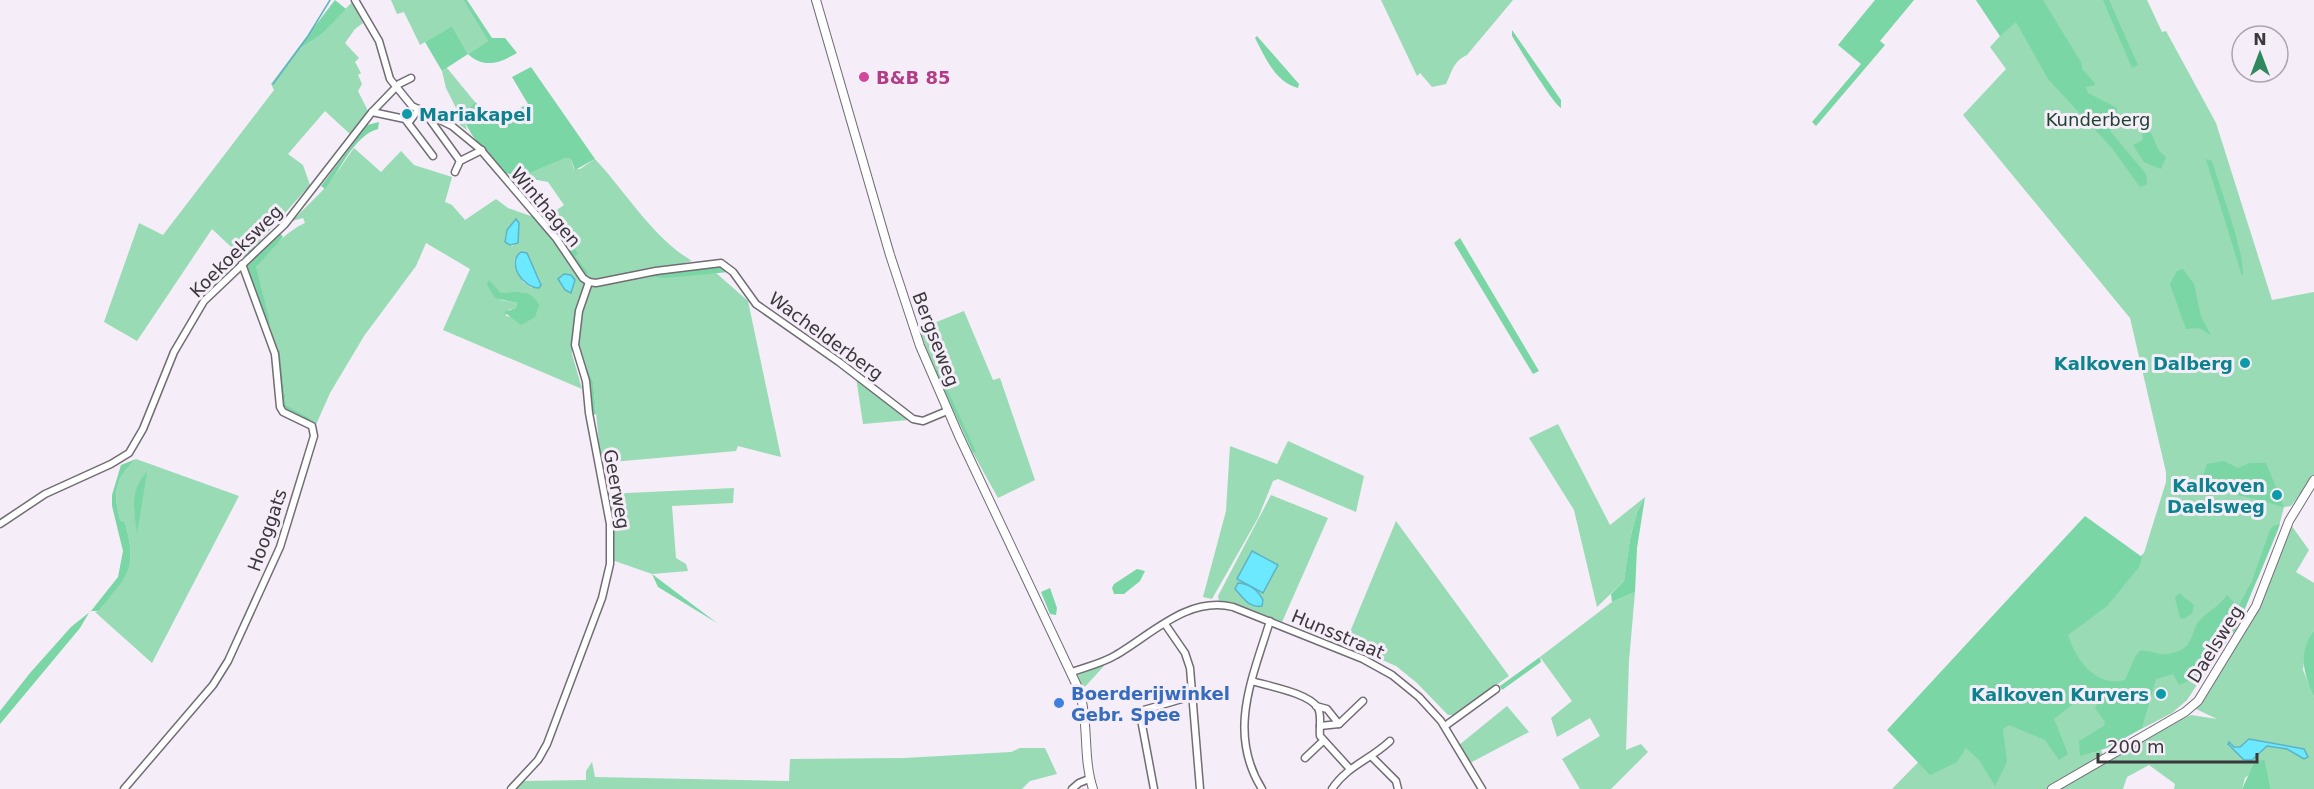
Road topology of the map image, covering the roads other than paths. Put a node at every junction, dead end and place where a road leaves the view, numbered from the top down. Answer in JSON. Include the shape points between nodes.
{"nodes":[{"id":1,"x":355,"y":0,"type":"edge"},
{"id":2,"x":816,"y":0,"type":"edge"},
{"id":3,"x":411,"y":78,"type":"dead end"},
{"id":4,"x":397,"y":87,"type":"junction"},
{"id":5,"x":421,"y":110,"type":"junction"},
{"id":6,"x":372,"y":112,"type":"junction"},
{"id":7,"x":409,"y":122,"type":"junction"},
{"id":8,"x":482,"y":150,"type":"junction"},
{"id":9,"x":433,"y":156,"type":"dead end"},
{"id":10,"x":460,"y":161,"type":"junction"},
{"id":11,"x":455,"y":172,"type":"dead end"},
{"id":12,"x":242,"y":264,"type":"junction"},
{"id":13,"x":589,"y":282,"type":"junction"},
{"id":14,"x":947,"y":411,"type":"junction"},
{"id":15,"x":2314,"y":480,"type":"edge"},
{"id":16,"x":0,"y":524,"type":"edge"},
{"id":17,"x":1269,"y":621,"type":"junction"},
{"id":18,"x":1165,"y":624,"type":"junction"},
{"id":19,"x":1072,"y":672,"type":"junction"},
{"id":20,"x":1252,"y":681,"type":"junction"},
{"id":21,"x":1496,"y":689,"type":"dead end"},
{"id":22,"x":1192,"y":696,"type":"junction"},
{"id":23,"x":1363,"y":701,"type":"dead end"},
{"id":24,"x":1316,"y":706,"type":"junction"},
{"id":25,"x":1339,"y":724,"type":"junction"},
{"id":26,"x":1320,"y":726,"type":"junction"},
{"id":27,"x":1444,"y":726,"type":"junction"},
{"id":28,"x":1323,"y":741,"type":"junction"},
{"id":29,"x":1390,"y":741,"type":"dead end"},
{"id":30,"x":1305,"y":758,"type":"dead end"},
{"id":31,"x":1372,"y":758,"type":"junction"},
{"id":32,"x":1350,"y":769,"type":"junction"},
{"id":33,"x":1089,"y":779,"type":"junction"},
{"id":34,"x":124,"y":789,"type":"edge"},
{"id":35,"x":511,"y":789,"type":"edge"},
{"id":36,"x":1072,"y":789,"type":"edge"},
{"id":37,"x":1093,"y":789,"type":"edge"},
{"id":38,"x":1154,"y":789,"type":"edge"},
{"id":39,"x":1200,"y":789,"type":"edge"},
{"id":40,"x":1262,"y":789,"type":"edge"},
{"id":41,"x":1332,"y":789,"type":"edge"},
{"id":42,"x":1398,"y":789,"type":"edge"},
{"id":43,"x":1482,"y":789,"type":"edge"},
{"id":44,"x":2052,"y":789,"type":"edge"}],
"edges":[{"from":1,"to":4,"type":"street","name":"Winthagen","via":[[380,43],[390,79]]},
{"from":2,"to":14,"type":"street","name":"Bergseweg","via":[[904,300]]},
{"from":3,"to":4,"type":"street"},
{"from":4,"to":5,"type":"street","name":"Winthagen","via":[[412,106]]},
{"from":4,"to":6,"type":"street"},
{"from":5,"to":7,"type":"street"},
{"from":5,"to":8,"type":"street","name":"Winthagen","via":[[452,126]]},
{"from":5,"to":10,"type":"street","name":"Winthagen"},
{"from":6,"to":7,"type":"street","via":[[400,116]]},
{"from":6,"to":12,"type":"street","name":"Koekoeksweg","via":[[293,215]]},
{"from":7,"to":9,"type":"street"},
{"from":8,"to":10,"type":"street"},
{"from":8,"to":13,"type":"street","name":"Winthagen"},
{"from":10,"to":11,"type":"street"},
{"from":12,"to":16,"type":"street","name":"Koekoeksweg","via":[[209,295],[188,326],[129,453],[45,494]]},
{"from":12,"to":34,"type":"street","name":"Hooggats","via":[[275,354],[280,407],[312,426],[314,436],[280,547],[228,661],[216,681]]},
{"from":13,"to":14,"type":"street","name":"Wachelderberg","via":[[721,263],[733,272],[756,304],[912,419],[923,421]]},
{"from":13,"to":35,"type":"street","name":"Geerweg","via":[[579,311],[575,345],[585,374],[610,524],[609,570],[547,744]]},
{"from":14,"to":19,"type":"street","name":"Bergseweg"},
{"from":15,"to":44,"type":"street","name":"Daelsweg","via":[[2289,521],[2256,606],[2198,701]]},
{"from":17,"to":18,"type":"street","name":"Hunsstraat","via":[[1215,604],[1193,608]]},
{"from":17,"to":20,"type":"street"},
{"from":17,"to":27,"type":"street","name":"Hunsstraat","via":[[1383,669],[1414,693]]},
{"from":18,"to":19,"type":"street","name":"Hunsstraat","via":[[1112,657]]},
{"from":18,"to":22,"type":"street","via":[[1188,660]]},
{"from":19,"to":33,"type":"street","name":"Bergseweg","via":[[1086,719]]},
{"from":20,"to":24,"type":"street","via":[[1292,692]]},
{"from":20,"to":40,"type":"street","via":[[1244,712],[1244,744]]},
{"from":21,"to":27,"type":"street"},
{"from":22,"to":38,"type":"street","via":[[1140,714]]},
{"from":22,"to":39,"type":"street"},
{"from":23,"to":25,"type":"street"},
{"from":24,"to":25,"type":"street","via":[[1327,709]]},
{"from":24,"to":26,"type":"street"},
{"from":25,"to":26,"type":"street"},
{"from":26,"to":28,"type":"street"},
{"from":27,"to":43,"type":"street","name":"Hunsstraat"},
{"from":28,"to":30,"type":"street"},
{"from":28,"to":32,"type":"street"},
{"from":29,"to":31,"type":"street"},
{"from":31,"to":32,"type":"street"},
{"from":31,"to":42,"type":"street","via":[[1396,781]]},
{"from":32,"to":41,"type":"street"},
{"from":33,"to":36,"type":"street"},
{"from":33,"to":37,"type":"street","name":"Bergseweg"}]}
